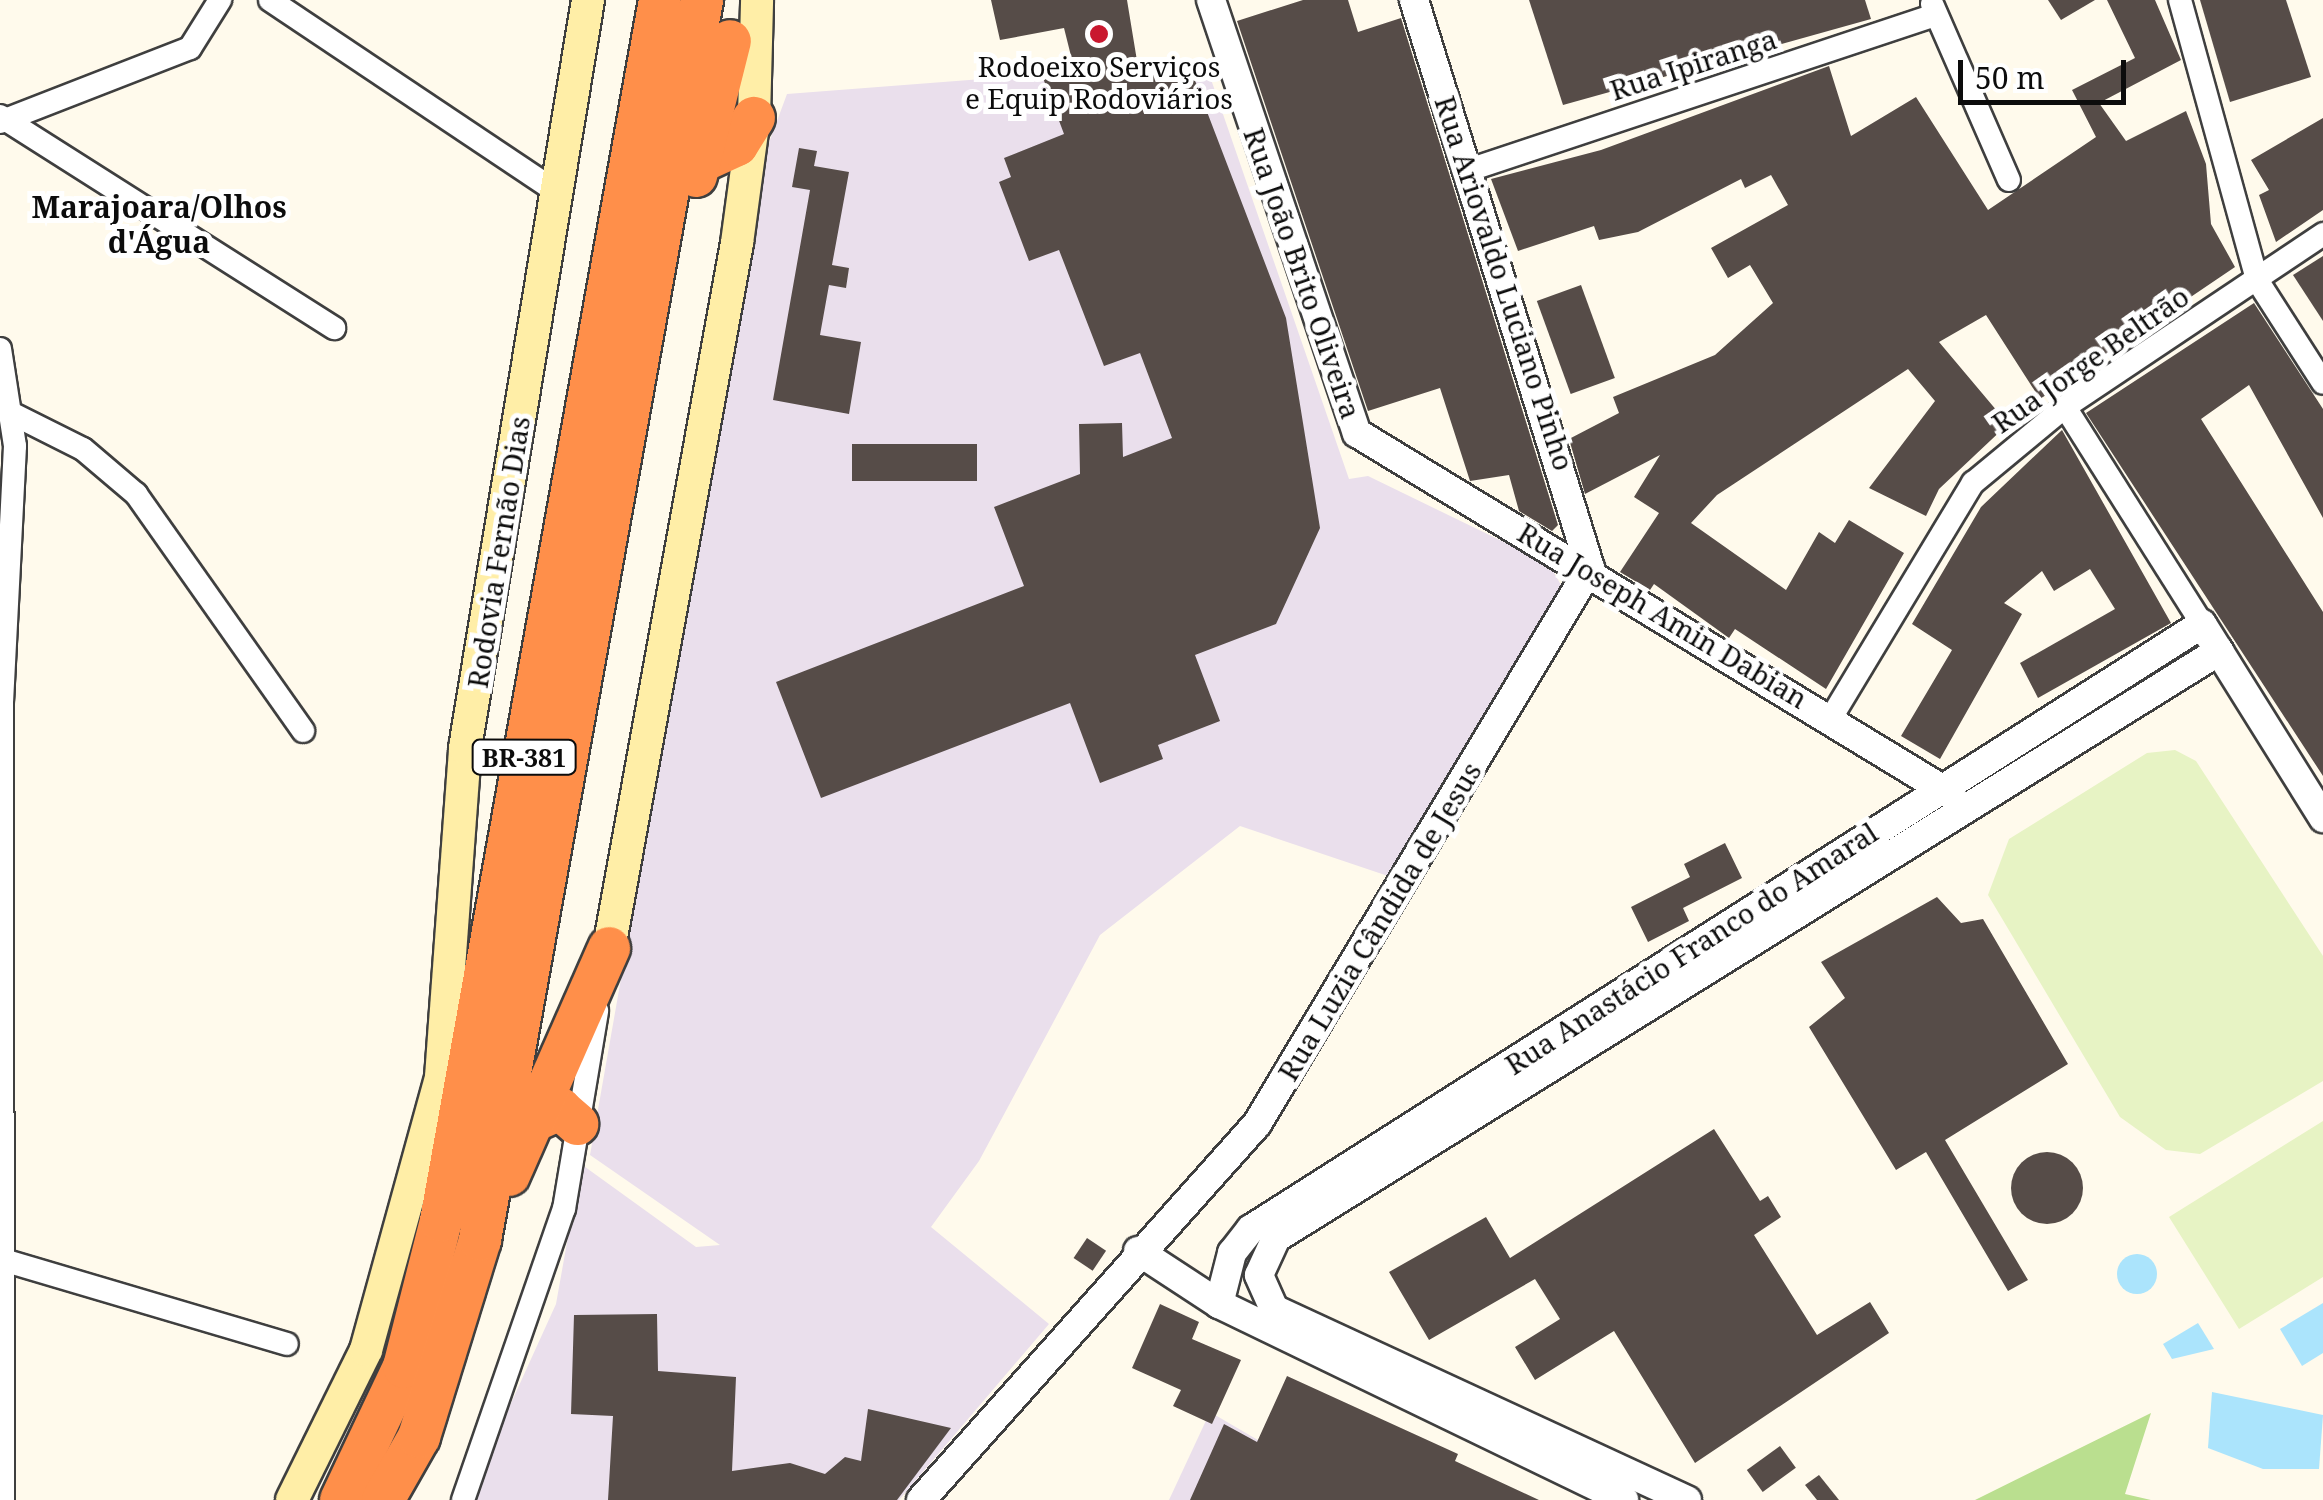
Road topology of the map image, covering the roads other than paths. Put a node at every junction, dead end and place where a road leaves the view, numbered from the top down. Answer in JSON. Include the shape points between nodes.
{"nodes":[{"id":1,"x":220,"y":0,"type":"edge"},
{"id":2,"x":270,"y":0,"type":"edge"},
{"id":3,"x":588,"y":0,"type":"edge"},
{"id":4,"x":660,"y":0,"type":"edge"},
{"id":5,"x":702,"y":0,"type":"edge"},
{"id":6,"x":757,"y":0,"type":"edge"},
{"id":7,"x":1414,"y":0,"type":"edge"},
{"id":8,"x":2180,"y":0,"type":"edge"},
{"id":9,"x":1215,"y":1,"type":"edge"},
{"id":10,"x":1934,"y":8,"type":"edge"},
{"id":11,"x":730,"y":20,"type":"edge"},
{"id":12,"x":756,"y":99,"type":"junction"},
{"id":13,"x":2,"y":119,"type":"edge"},
{"id":14,"x":698,"y":164,"type":"junction"},
{"id":15,"x":1469,"y":170,"type":"junction"},
{"id":16,"x":2009,"y":180,"type":"dead end"},
{"id":17,"x":552,"y":189,"type":"junction"},
{"id":18,"x":2323,"y":234,"type":"edge"},
{"id":19,"x":2257,"y":280,"type":"junction"},
{"id":20,"x":652,"y":306,"type":"junction"},
{"id":21,"x":334,"y":328,"type":"dead end"},
{"id":22,"x":0,"y":349,"type":"edge"},
{"id":23,"x":2323,"y":382,"type":"edge"},
{"id":24,"x":2065,"y":407,"type":"junction"},
{"id":25,"x":11,"y":413,"type":"junction"},
{"id":26,"x":1357,"y":433,"type":"joint"},
{"id":27,"x":1590,"y":568,"type":"junction"},
{"id":28,"x":2202,"y":624,"type":"junction"},
{"id":29,"x":2219,"y":651,"type":"junction"},
{"id":30,"x":1,"y":701,"type":"edge"},
{"id":31,"x":1831,"y":718,"type":"junction"},
{"id":32,"x":302,"y":731,"type":"dead end"},
{"id":33,"x":521,"y":775,"type":"junction"},
{"id":34,"x":1941,"y":788,"type":"junction"},
{"id":35,"x":1966,"y":803,"type":"junction"},
{"id":36,"x":2323,"y":818,"type":"edge"},
{"id":37,"x":1,"y":864,"type":"edge"},
{"id":38,"x":609,"y":948,"type":"junction"},
{"id":39,"x":441,"y":1077,"type":"junction"},
{"id":40,"x":533,"y":1121,"type":"junction"},
{"id":41,"x":577,"y":1124,"type":"junction"},
{"id":42,"x":480,"y":1240,"type":"junction"},
{"id":43,"x":1138,"y":1251,"type":"junction"},
{"id":44,"x":1,"y":1260,"type":"edge"},
{"id":45,"x":1218,"y":1304,"type":"junction"},
{"id":46,"x":286,"y":1344,"type":"dead end"},
{"id":47,"x":1557,"y":1455,"type":"junction"},
{"id":48,"x":3,"y":1500,"type":"edge"},
{"id":49,"x":292,"y":1500,"type":"edge"},
{"id":50,"x":342,"y":1500,"type":"edge"},
{"id":51,"x":383,"y":1500,"type":"edge"},
{"id":52,"x":462,"y":1500,"type":"edge"},
{"id":53,"x":921,"y":1500,"type":"edge"},
{"id":54,"x":1624,"y":1500,"type":"edge"},
{"id":55,"x":1686,"y":1500,"type":"edge"}],
"edges":[{"from":1,"to":13,"type":"street","via":[[190,48]]},
{"from":2,"to":17,"type":"street"},
{"from":3,"to":17,"type":"main road","name":"Rodovia Fernão Dias"},
{"from":4,"to":33,"type":"highway","number":"BR-381"},
{"from":5,"to":20,"type":"highway","number":"BR-381"},
{"from":6,"to":12,"type":"main road","number":"BR-381"},
{"from":7,"to":15,"type":"street","name":"Rua Ariovaldo Luciano Pinho"},
{"from":8,"to":19,"type":"street"},
{"from":9,"to":26,"type":"street","name":"Rua João Brito Oliveira"},
{"from":10,"to":15,"type":"street","name":"Rua Ipiranga"},
{"from":10,"to":16,"type":"street"},
{"from":11,"to":12,"type":"highway"},
{"from":11,"to":14,"type":"highway"},
{"from":12,"to":14,"type":"highway","via":[[737,145]]},
{"from":12,"to":38,"type":"main road","number":"BR-381","via":[[630,872]]},
{"from":13,"to":21,"type":"street"},
{"from":14,"to":20,"type":"highway","via":[[677,275]]},
{"from":15,"to":27,"type":"street","name":"Rua Ariovaldo Luciano Pinho"},
{"from":17,"to":39,"type":"main road","name":"Rodovia Fernão Dias","number":"BR-381","via":[[458,810],[462,875]]},
{"from":18,"to":19,"type":"street","name":"Rua Jorge Beltrão"},
{"from":19,"to":23,"type":"street"},
{"from":19,"to":24,"type":"street","name":"Rua Jorge Beltrão"},
{"from":20,"to":42,"type":"highway","number":"BR-381"},
{"from":22,"to":25,"type":"street"},
{"from":24,"to":28,"type":"street"},
{"from":24,"to":31,"type":"street","name":"Rua Jorge Beltrão","via":[[1973,483]]},
{"from":25,"to":30,"type":"street"},
{"from":25,"to":32,"type":"street","via":[[83,449],[136,494]]},
{"from":26,"to":27,"type":"street","name":"Rua Joseph Amin Dabian"},
{"from":27,"to":31,"type":"street","name":"Rua Joseph Amin Dabian"},
{"from":27,"to":43,"type":"street","name":"Rua Luzia Cândida de Jesus","via":[[1258,1124]]},
{"from":28,"to":29,"type":"street"},
{"from":28,"to":34,"type":"street","name":"Rua Anastácio Franco do Amaral"},
{"from":29,"to":35,"type":"street","name":"Rua Anastácio Franco do Amaral"},
{"from":29,"to":36,"type":"street"},
{"from":30,"to":37,"type":"street"},
{"from":31,"to":34,"type":"street","name":"Rua Joseph Amin Dabian"},
{"from":33,"to":39,"type":"highway"},
{"from":33,"to":50,"type":"highway","number":"BR-381","via":[[442,1221],[404,1367]]},
{"from":34,"to":35,"type":"street","name":"Rua Joseph Amin Dabian"},
{"from":34,"to":45,"type":"street","name":"Rua Anastácio Franco do Amaral","via":[[1251,1229],[1232,1253]]},
{"from":35,"to":47,"type":"street","name":"Rua Anastácio Franco do Amaral","via":[[1276,1238],[1259,1275],[1274,1310]]},
{"from":37,"to":44,"type":"street"},
{"from":38,"to":40,"type":"highway","number":"BR-381"},
{"from":38,"to":41,"type":"street"},
{"from":39,"to":49,"type":"main road","name":"Rodovia Fernão Dias","number":"BR-381","via":[[366,1350]]},
{"from":40,"to":41,"type":"highway","via":[[560,1109]]},
{"from":40,"to":42,"type":"highway","number":"BR-381"},
{"from":41,"to":52,"type":"street","via":[[538,1302],[496,1390]]},
{"from":42,"to":51,"type":"highway","number":"BR-381","via":[[419,1436]]},
{"from":43,"to":45,"type":"street"},
{"from":43,"to":53,"type":"street","name":"Rua Luzia Cândida de Jesus"},
{"from":44,"to":46,"type":"street"},
{"from":44,"to":48,"type":"street"},
{"from":45,"to":47,"type":"street"},
{"from":47,"to":54,"type":"street"},
{"from":47,"to":55,"type":"street"}]}
